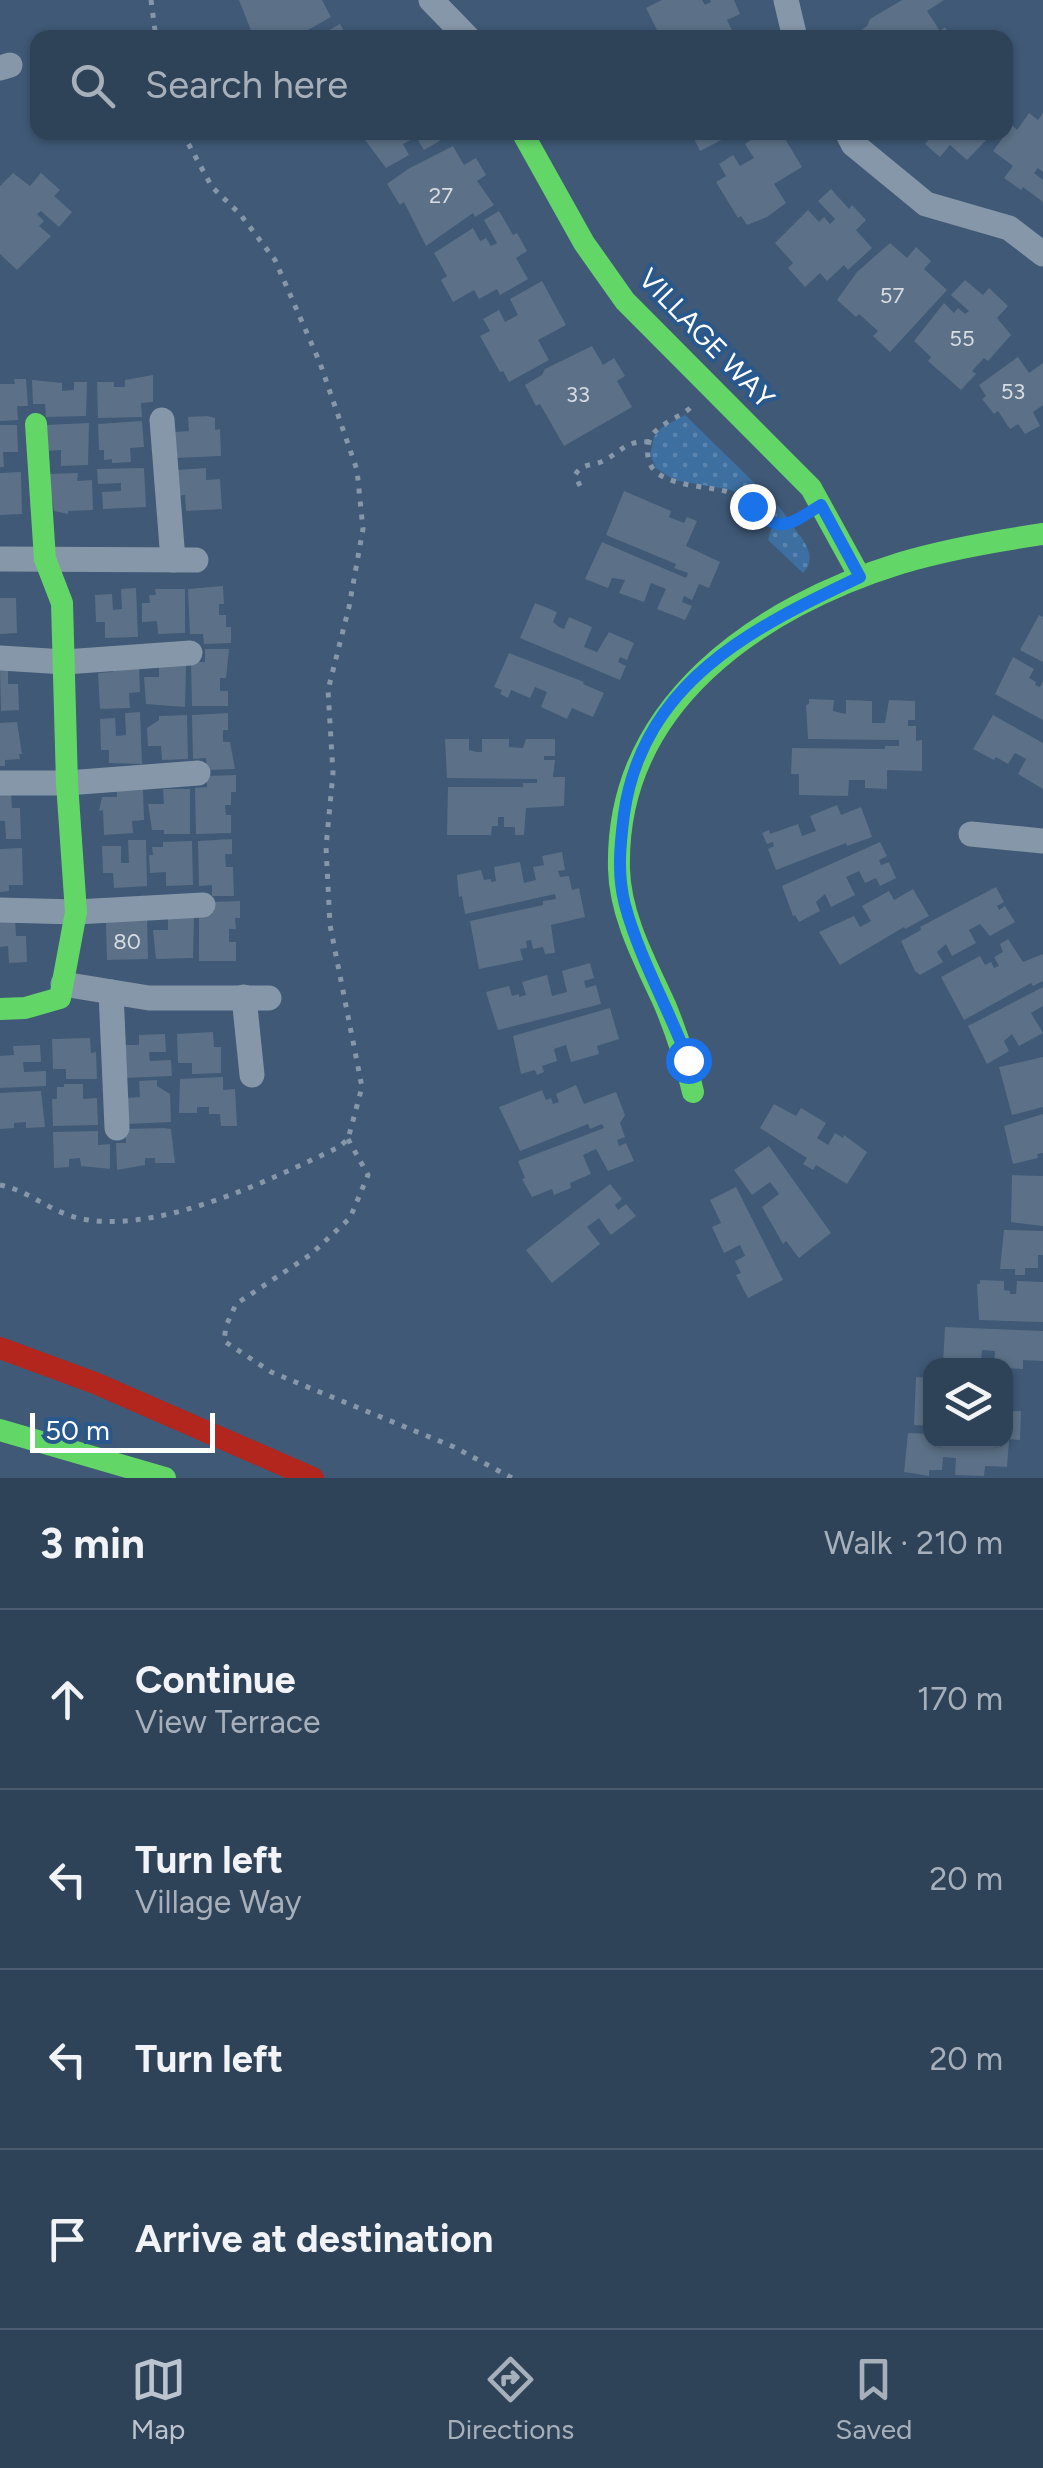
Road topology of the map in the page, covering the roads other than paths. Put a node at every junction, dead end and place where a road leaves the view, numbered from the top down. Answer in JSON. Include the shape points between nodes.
{"nodes":[{"id":1,"x":431,"y":0,"type":"edge"},
{"id":2,"x":786,"y":0,"type":"edge"},
{"id":3,"x":460,"y":30,"type":"edge"},
{"id":4,"x":793,"y":30,"type":"edge"},
{"id":5,"x":526,"y":140,"type":"edge"},
{"id":6,"x":851,"y":140,"type":"edge"},
{"id":7,"x":1043,"y":254,"type":"edge"},
{"id":8,"x":162,"y":420,"type":"dead end"},
{"id":9,"x":36,"y":424,"type":"dead end"},
{"id":10,"x":1043,"y":534,"type":"edge"},
{"id":11,"x":45,"y":558,"type":"junction"},
{"id":12,"x":0,"y":559,"type":"edge"},
{"id":13,"x":860,"y":577,"type":"junction"},
{"id":14,"x":190,"y":653,"type":"dead end"},
{"id":15,"x":0,"y":658,"type":"edge"},
{"id":16,"x":65,"y":662,"type":"junction"},
{"id":17,"x":198,"y":774,"type":"dead end"},
{"id":18,"x":67,"y":782,"type":"junction"},
{"id":19,"x":0,"y":783,"type":"edge"},
{"id":20,"x":971,"y":834,"type":"dead end"},
{"id":21,"x":1043,"y":841,"type":"edge"},
{"id":22,"x":203,"y":905,"type":"dead end"},
{"id":23,"x":0,"y":910,"type":"edge"},
{"id":24,"x":76,"y":912,"type":"junction"},
{"id":25,"x":62,"y":991,"type":"junction"},
{"id":26,"x":111,"y":992,"type":"junction"},
{"id":27,"x":0,"y":1009,"type":"edge"},
{"id":28,"x":252,"y":1075,"type":"dead end"},
{"id":29,"x":693,"y":1092,"type":"dead end"},
{"id":30,"x":117,"y":1128,"type":"dead end"},
{"id":31,"x":0,"y":1348,"type":"edge"},
{"id":32,"x":0,"y":1430,"type":"edge"},
{"id":33,"x":164,"y":1478,"type":"edge"},
{"id":34,"x":313,"y":1478,"type":"edge"}],
"edges":[{"from":1,"to":3,"type":"street"},
{"from":2,"to":4,"type":"street"},
{"from":5,"to":13,"type":"main road","name":"VILLAGE WAY","via":[[625,301],[811,488]]},
{"from":6,"to":7,"type":"street","via":[[926,204],[1009,228]]},
{"from":8,"to":11,"type":"street","via":[[184,560]]},
{"from":9,"to":11,"type":"main road"},
{"from":10,"to":13,"type":"main road"},
{"from":11,"to":12,"type":"street"},
{"from":11,"to":16,"type":"main road","via":[[62,603]]},
{"from":13,"to":29,"type":"main road","via":[[755,629],[697,673],[638,761],[619,866],[624,901],[688,1060]]},
{"from":14,"to":16,"type":"street"},
{"from":15,"to":16,"type":"street"},
{"from":16,"to":18,"type":"main road"},
{"from":17,"to":18,"type":"street"},
{"from":18,"to":19,"type":"street"},
{"from":18,"to":24,"type":"main road"},
{"from":20,"to":21,"type":"street"},
{"from":22,"to":24,"type":"street"},
{"from":23,"to":24,"type":"street"},
{"from":24,"to":25,"type":"main road"},
{"from":25,"to":26,"type":"street"},
{"from":25,"to":27,"type":"main road","via":[[24,1008]]},
{"from":26,"to":28,"type":"street","via":[[256,997]]},
{"from":26,"to":30,"type":"street"},
{"from":31,"to":34,"type":"main road"},
{"from":32,"to":33,"type":"main road"}]}
